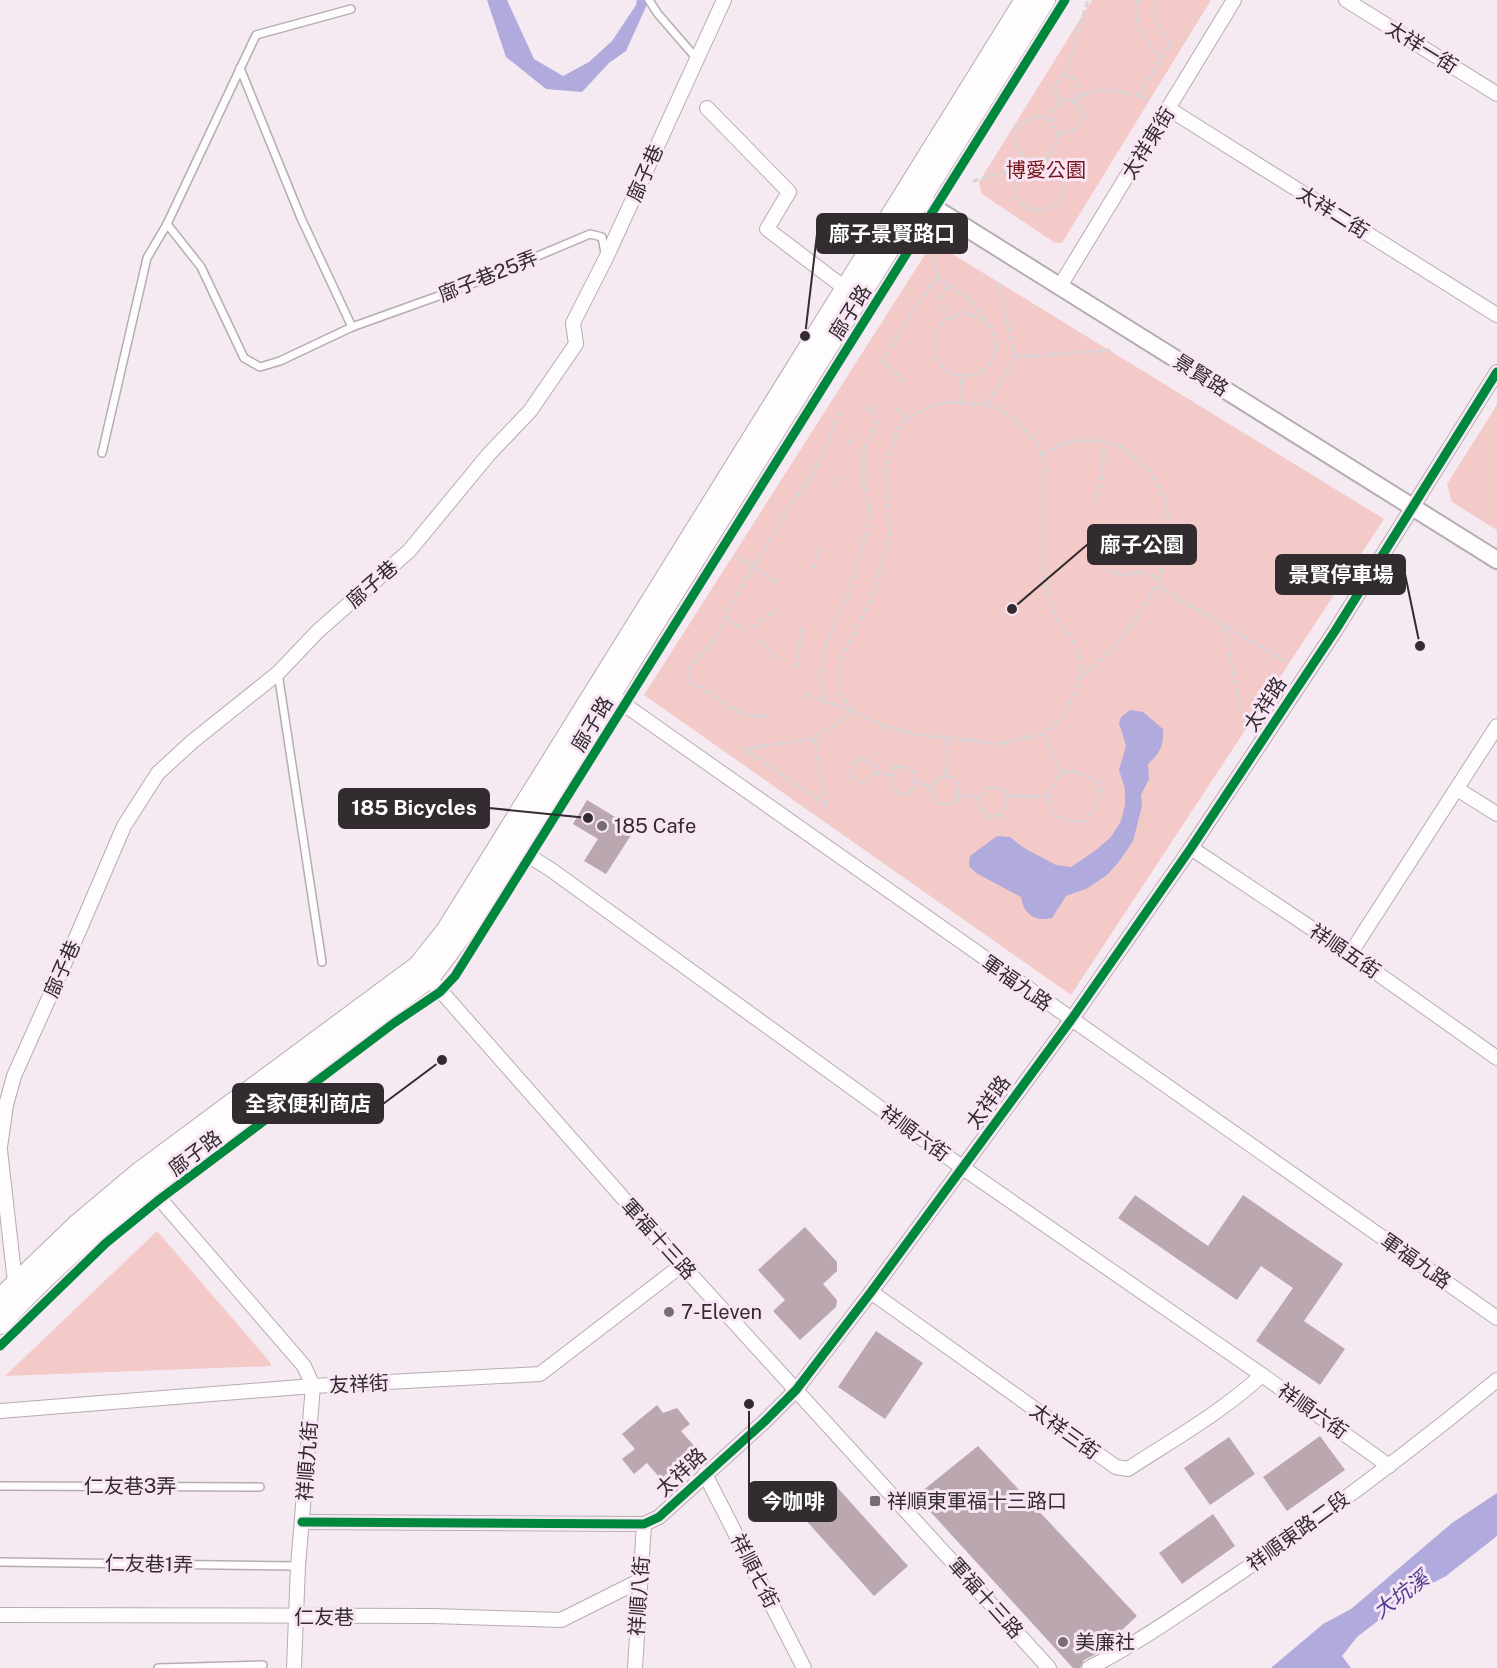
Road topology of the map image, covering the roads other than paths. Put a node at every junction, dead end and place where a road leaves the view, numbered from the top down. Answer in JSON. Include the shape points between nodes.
{"nodes":[{"id":1,"x":649,"y":0,"type":"edge"},
{"id":2,"x":723,"y":0,"type":"edge"},
{"id":3,"x":1025,"y":0,"type":"edge"},
{"id":4,"x":1045,"y":0,"type":"edge"},
{"id":5,"x":1234,"y":0,"type":"edge"},
{"id":6,"x":1346,"y":0,"type":"edge"},
{"id":7,"x":351,"y":9,"type":"dead end"},
{"id":8,"x":697,"y":59,"type":"junction"},
{"id":9,"x":240,"y":68,"type":"junction"},
{"id":10,"x":1497,"y":94,"type":"edge"},
{"id":11,"x":707,"y":108,"type":"dead end"},
{"id":12,"x":1169,"y":109,"type":"junction"},
{"id":13,"x":913,"y":195,"type":"junction"},
{"id":14,"x":166,"y":224,"type":"junction"},
{"id":15,"x":606,"y":258,"type":"junction"},
{"id":16,"x":1060,"y":286,"type":"junction"},
{"id":17,"x":846,"y":289,"type":"junction"},
{"id":18,"x":1497,"y":315,"type":"edge"},
{"id":19,"x":352,"y":327,"type":"junction"},
{"id":20,"x":1497,"y":372,"type":"edge"},
{"id":21,"x":102,"y":453,"type":"dead end"},
{"id":22,"x":1413,"y":508,"type":"junction"},
{"id":23,"x":1497,"y":560,"type":"edge"},
{"id":24,"x":278,"y":672,"type":"junction"},
{"id":25,"x":604,"y":691,"type":"junction"},
{"id":26,"x":1497,"y":726,"type":"edge"},
{"id":27,"x":1457,"y":789,"type":"junction"},
{"id":28,"x":1497,"y":813,"type":"edge"},
{"id":29,"x":509,"y":844,"type":"junction"},
{"id":30,"x":1191,"y":848,"type":"junction"},
{"id":31,"x":1350,"y":954,"type":"junction"},
{"id":32,"x":322,"y":962,"type":"dead end"},
{"id":33,"x":424,"y":972,"type":"junction"},
{"id":34,"x":1071,"y":1020,"type":"junction"},
{"id":35,"x":1497,"y":1058,"type":"edge"},
{"id":36,"x":0,"y":1149,"type":"edge"},
{"id":37,"x":963,"y":1168,"type":"junction"},
{"id":38,"x":145,"y":1179,"type":"junction"},
{"id":39,"x":682,"y":1265,"type":"junction"},
{"id":40,"x":15,"y":1283,"type":"junction"},
{"id":41,"x":871,"y":1292,"type":"junction"},
{"id":42,"x":9,"y":1302,"type":"edge"},
{"id":43,"x":1497,"y":1318,"type":"edge"},
{"id":44,"x":0,"y":1324,"type":"edge"},
{"id":45,"x":1262,"y":1375,"type":"junction"},
{"id":46,"x":1497,"y":1380,"type":"edge"},
{"id":47,"x":313,"y":1386,"type":"junction"},
{"id":48,"x":796,"y":1390,"type":"junction"},
{"id":49,"x":0,"y":1411,"type":"edge"},
{"id":50,"x":1389,"y":1466,"type":"junction"},
{"id":51,"x":705,"y":1474,"type":"junction"},
{"id":52,"x":0,"y":1486,"type":"edge"},
{"id":53,"x":260,"y":1487,"type":"dead end"},
{"id":54,"x":302,"y":1522,"type":"junction"},
{"id":55,"x":644,"y":1524,"type":"junction"},
{"id":56,"x":0,"y":1562,"type":"edge"},
{"id":57,"x":298,"y":1566,"type":"junction"},
{"id":58,"x":639,"y":1581,"type":"junction"},
{"id":59,"x":0,"y":1615,"type":"edge"},
{"id":60,"x":296,"y":1617,"type":"junction"},
{"id":61,"x":263,"y":1665,"type":"dead end"},
{"id":62,"x":158,"y":1668,"type":"edge"},
{"id":63,"x":294,"y":1668,"type":"edge"},
{"id":64,"x":634,"y":1668,"type":"edge"},
{"id":65,"x":804,"y":1668,"type":"edge"},
{"id":66,"x":1049,"y":1668,"type":"edge"},
{"id":67,"x":1089,"y":1668,"type":"edge"}],
"edges":[{"from":1,"to":8,"type":"lane"},
{"from":2,"to":8,"type":"street","name":"廍子巷"},
{"from":3,"to":13,"type":"main road","name":"廍子路"},
{"from":4,"to":13,"type":"main road","name":"廍子路"},
{"from":5,"to":12,"type":"street","name":"太祥東街"},
{"from":6,"to":10,"type":"street","name":"太祥一街"},
{"from":7,"to":9,"type":"lane","via":[[256,35]]},
{"from":8,"to":15,"type":"street","name":"廍子巷"},
{"from":9,"to":14,"type":"lane"},
{"from":9,"to":19,"type":"lane","via":[[301,218]]},
{"from":11,"to":17,"type":"street","via":[[789,192],[767,229]]},
{"from":12,"to":16,"type":"street","name":"太祥東街"},
{"from":12,"to":18,"type":"street","name":"太祥二街"},
{"from":13,"to":16,"type":"street","name":"景賢路"},
{"from":13,"to":17,"type":"main road","name":"廍子路"},
{"from":13,"to":25,"type":"main road","name":"廍子路"},
{"from":14,"to":19,"type":"lane","name":"廍子巷25弄","via":[[201,267],[244,358],[260,367]]},
{"from":14,"to":21,"type":"lane","via":[[147,258]]},
{"from":15,"to":19,"type":"lane","name":"廍子巷25弄","via":[[602,237],[590,234],[469,285]]},
{"from":15,"to":24,"type":"street","name":"廍子巷","via":[[573,323],[576,344],[530,411],[409,551]]},
{"from":16,"to":22,"type":"street","name":"景賢路"},
{"from":17,"to":25,"type":"main road","name":"廍子路"},
{"from":20,"to":22,"type":"street","name":"太祥路"},
{"from":22,"to":23,"type":"street","name":"景賢路"},
{"from":22,"to":30,"type":"street","name":"太祥路"},
{"from":24,"to":32,"type":"lane"},
{"from":24,"to":36,"type":"street","name":"廍子巷","via":[[158,773],[124,826],[14,1076]]},
{"from":25,"to":29,"type":"main road","name":"廍子路"},
{"from":25,"to":34,"type":"street","name":"軍福九路"},
{"from":26,"to":27,"type":"street"},
{"from":27,"to":28,"type":"street"},
{"from":27,"to":31,"type":"street"},
{"from":29,"to":33,"type":"main road","name":"廍子路","via":[[446,931]]},
{"from":29,"to":37,"type":"street","name":"祥順六街","via":[[550,869]]},
{"from":30,"to":31,"type":"street","name":"祥順五街"},
{"from":30,"to":34,"type":"street","name":"太祥路"},
{"from":31,"to":35,"type":"street","name":"祥順五街"},
{"from":33,"to":38,"type":"main road","name":"廍子路"},
{"from":33,"to":39,"type":"street","name":"軍福十三路"},
{"from":34,"to":37,"type":"street","name":"太祥路"},
{"from":34,"to":43,"type":"street","name":"軍福九路"},
{"from":36,"to":40,"type":"street","name":"廍子巷"},
{"from":37,"to":41,"type":"street","name":"太祥路"},
{"from":37,"to":45,"type":"street","name":"祥順六街"},
{"from":38,"to":40,"type":"main road","name":"廍子路","via":[[77,1225]]},
{"from":38,"to":42,"type":"main road","name":"廍子路","via":[[108,1221]]},
{"from":38,"to":47,"type":"street","via":[[304,1366]]},
{"from":39,"to":47,"type":"street","name":"友祥街","via":[[540,1374]]},
{"from":39,"to":48,"type":"street","name":"軍福十三路"},
{"from":40,"to":42,"type":"main road","name":"廍子路"},
{"from":41,"to":45,"type":"street","name":"太祥三街","via":[[1116,1467],[1128,1469],[1221,1409]]},
{"from":41,"to":48,"type":"street","name":"太祥路"},
{"from":42,"to":44,"type":"main road","name":"廍子路"},
{"from":45,"to":50,"type":"street","name":"祥順六街"},
{"from":46,"to":50,"type":"street","name":"祥順東路二段"},
{"from":47,"to":49,"type":"street","name":"友祥街"},
{"from":47,"to":54,"type":"street","name":"祥順九街"},
{"from":48,"to":51,"type":"street","name":"太祥路"},
{"from":48,"to":66,"type":"street","name":"軍福十三路"},
{"from":50,"to":67,"type":"street","name":"祥順東路二段","via":[[1271,1552]]},
{"from":51,"to":55,"type":"street","name":"太祥路","via":[[659,1517]]},
{"from":51,"to":65,"type":"street","name":"祥順七街"},
{"from":52,"to":53,"type":"lane","name":"仁友巷3弄"},
{"from":54,"to":55,"type":"street"},
{"from":54,"to":57,"type":"street","name":"祥順九街"},
{"from":55,"to":58,"type":"street","name":"祥順八街"},
{"from":56,"to":57,"type":"lane","name":"仁友巷1弄"},
{"from":57,"to":60,"type":"street","name":"祥順九街"},
{"from":58,"to":60,"type":"street","name":"仁友巷","via":[[561,1620]]},
{"from":58,"to":64,"type":"street","name":"祥順八街"},
{"from":59,"to":60,"type":"street","name":"仁友巷"},
{"from":60,"to":63,"type":"street","name":"祥順九街"},
{"from":61,"to":62,"type":"lane"}]}
